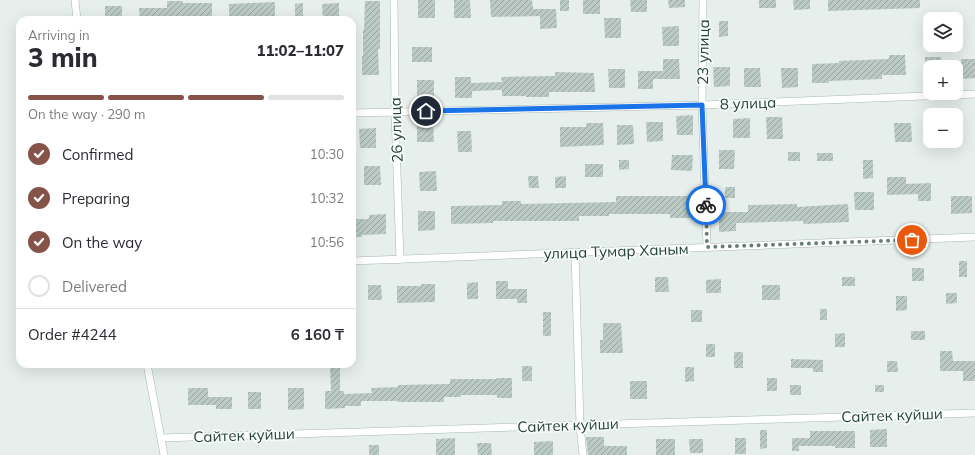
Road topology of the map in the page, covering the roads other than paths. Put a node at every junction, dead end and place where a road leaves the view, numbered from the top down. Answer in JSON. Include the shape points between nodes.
{"nodes":[{"id":1,"x":75,"y":0,"type":"edge"},
{"id":2,"x":394,"y":0,"type":"edge"},
{"id":3,"x":703,"y":0,"type":"edge"},
{"id":4,"x":77,"y":16,"type":"edge"},
{"id":5,"x":975,"y":94,"type":"edge"},
{"id":6,"x":702,"y":105,"type":"junction"},
{"id":7,"x":395,"y":112,"type":"junction"},
{"id":8,"x":356,"y":113,"type":"edge"},
{"id":9,"x":975,"y":237,"type":"edge"},
{"id":10,"x":707,"y":247,"type":"junction"},
{"id":11,"x":575,"y":253,"type":"junction"},
{"id":12,"x":400,"y":260,"type":"junction"},
{"id":13,"x":356,"y":261,"type":"edge"},
{"id":14,"x":148,"y":368,"type":"edge"},
{"id":15,"x":975,"y":413,"type":"edge"},
{"id":16,"x":580,"y":425,"type":"junction"},
{"id":17,"x":161,"y":438,"type":"junction"},
{"id":18,"x":164,"y":455,"type":"edge"},
{"id":19,"x":583,"y":455,"type":"edge"}],
"edges":[{"from":1,"to":4,"type":"street"},
{"from":2,"to":7,"type":"street","name":"26 улица"},
{"from":3,"to":6,"type":"street","name":"23 улица"},
{"from":5,"to":6,"type":"street","name":"8 улица"},
{"from":6,"to":7,"type":"street","name":"8 улица"},
{"from":6,"to":10,"type":"street","name":"23 улица"},
{"from":7,"to":8,"type":"street","name":"8 улица"},
{"from":7,"to":12,"type":"street","name":"26 улица"},
{"from":9,"to":10,"type":"street","name":"улица Тумар Ханым"},
{"from":10,"to":11,"type":"street","name":"улица Тумар Ханым"},
{"from":11,"to":12,"type":"street","name":"улица Тумар Ханым"},
{"from":11,"to":16,"type":"street"},
{"from":12,"to":13,"type":"street","name":"улица Тумар Ханым"},
{"from":14,"to":17,"type":"street"},
{"from":15,"to":16,"type":"street","name":"Сайтек куйши"},
{"from":16,"to":17,"type":"street","name":"Сайтек куйши"},
{"from":16,"to":19,"type":"street"},
{"from":17,"to":18,"type":"street"}]}
